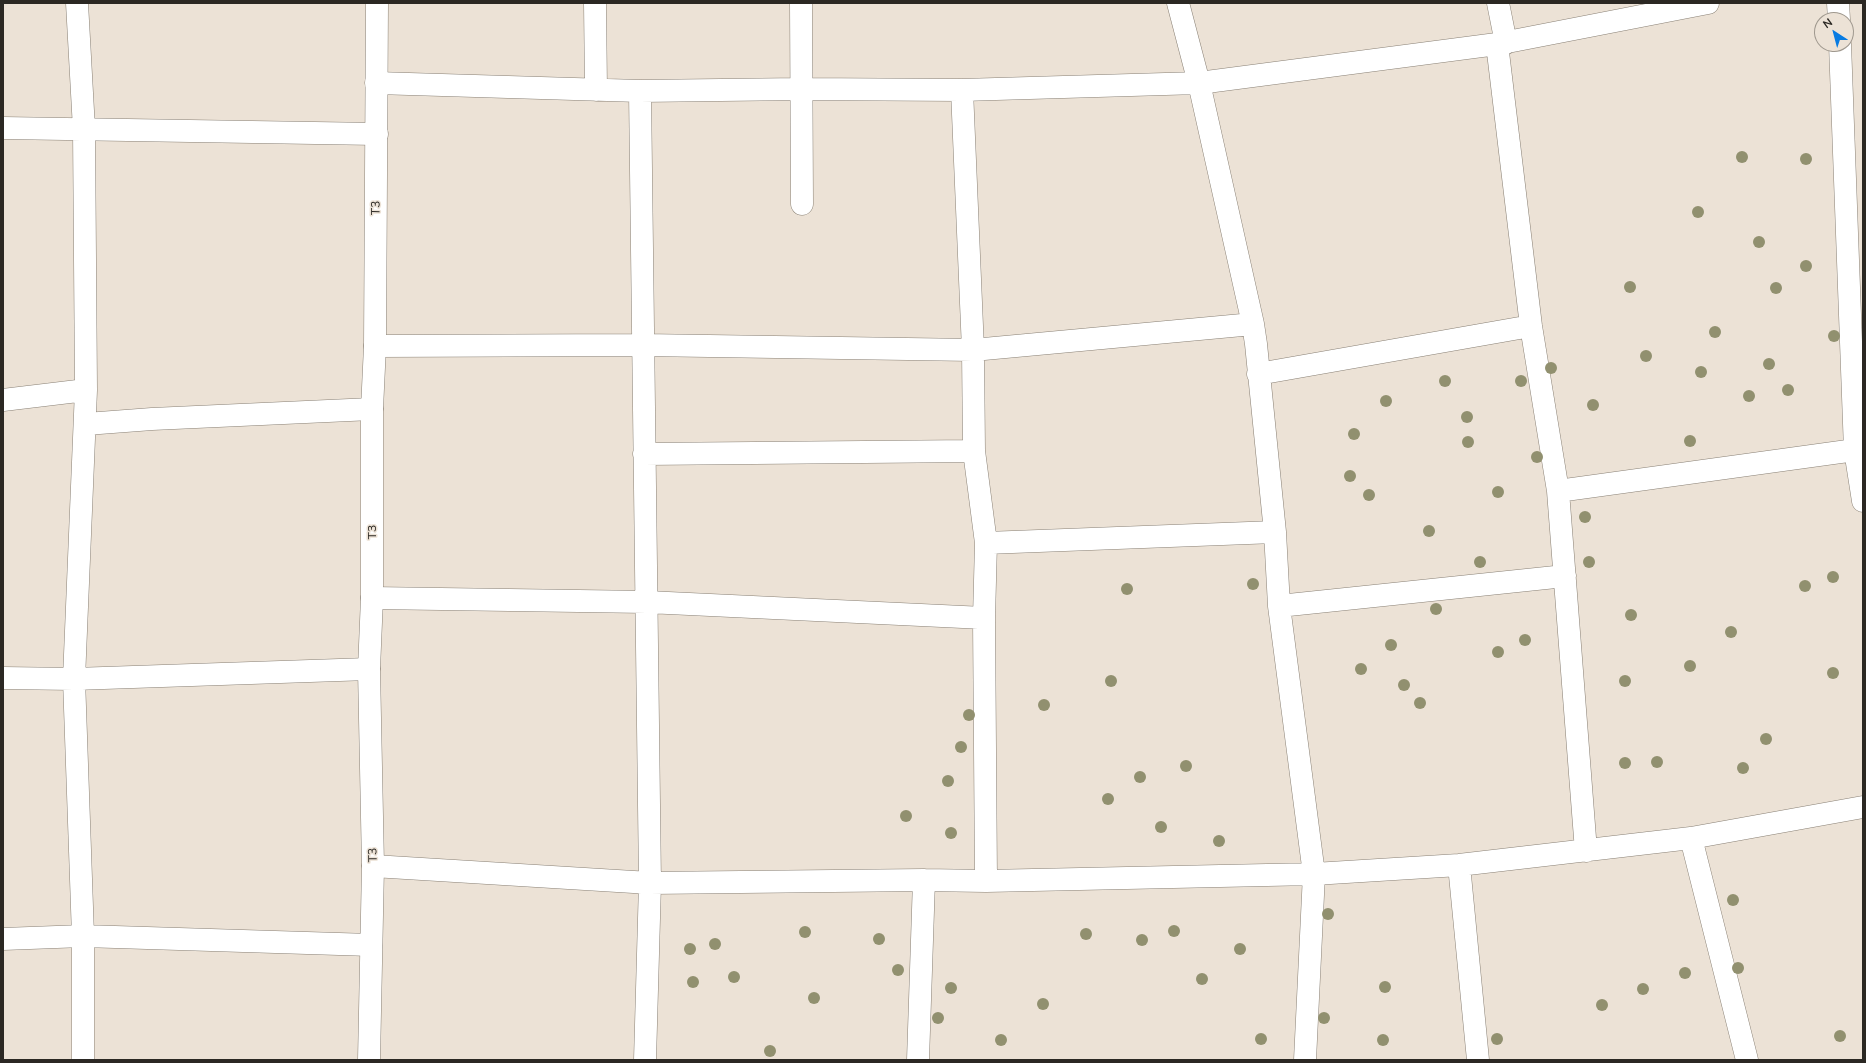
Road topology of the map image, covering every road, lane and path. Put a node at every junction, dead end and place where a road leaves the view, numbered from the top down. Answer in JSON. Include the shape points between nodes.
{"nodes":[{"id":1,"x":77,"y":3,"type":"edge"},
{"id":2,"x":377,"y":3,"type":"edge"},
{"id":3,"x":595,"y":3,"type":"edge"},
{"id":4,"x":801,"y":3,"type":"edge"},
{"id":5,"x":1178,"y":3,"type":"edge"},
{"id":6,"x":1498,"y":3,"type":"edge"},
{"id":7,"x":1708,"y":3,"type":"edge"},
{"id":8,"x":1502,"y":44,"type":"junction"},
{"id":9,"x":1841,"y":52,"type":"edge"},
{"id":10,"x":376,"y":83,"type":"junction"},
{"id":11,"x":1199,"y":83,"type":"junction"},
{"id":12,"x":801,"y":89,"type":"junction"},
{"id":13,"x":596,"y":90,"type":"junction"},
{"id":14,"x":962,"y":90,"type":"junction"},
{"id":15,"x":640,"y":91,"type":"junction"},
{"id":16,"x":3,"y":128,"type":"edge"},
{"id":17,"x":84,"y":129,"type":"junction"},
{"id":18,"x":377,"y":134,"type":"junction"},
{"id":19,"x":802,"y":204,"type":"dead end"},
{"id":20,"x":1854,"y":209,"type":"edge"},
{"id":21,"x":1253,"y":324,"type":"junction"},
{"id":22,"x":1531,"y":326,"type":"junction"},
{"id":23,"x":643,"y":345,"type":"junction"},
{"id":24,"x":375,"y":346,"type":"junction"},
{"id":25,"x":973,"y":350,"type":"junction"},
{"id":26,"x":1258,"y":374,"type":"junction"},
{"id":27,"x":86,"y":390,"type":"junction"},
{"id":28,"x":3,"y":400,"type":"edge"},
{"id":29,"x":372,"y":409,"type":"junction"},
{"id":30,"x":86,"y":424,"type":"junction"},
{"id":31,"x":1856,"y":450,"type":"junction"},
{"id":32,"x":974,"y":451,"type":"junction"},
{"id":33,"x":644,"y":454,"type":"junction"},
{"id":34,"x":1862,"y":487,"type":"edge"},
{"id":35,"x":1558,"y":492,"type":"junction"},
{"id":36,"x":1274,"y":532,"type":"junction"},
{"id":37,"x":986,"y":544,"type":"junction"},
{"id":38,"x":1565,"y":576,"type":"junction"},
{"id":39,"x":372,"y":598,"type":"junction"},
{"id":40,"x":647,"y":602,"type":"junction"},
{"id":41,"x":1279,"y":606,"type":"junction"},
{"id":42,"x":984,"y":618,"type":"junction"},
{"id":43,"x":369,"y":669,"type":"junction"},
{"id":44,"x":3,"y":678,"type":"edge"},
{"id":45,"x":74,"y":679,"type":"junction"},
{"id":46,"x":1863,"y":807,"type":"edge"},
{"id":47,"x":1691,"y":838,"type":"junction"},
{"id":48,"x":1586,"y":851,"type":"junction"},
{"id":49,"x":1459,"y":865,"type":"junction"},
{"id":50,"x":373,"y":866,"type":"junction"},
{"id":51,"x":1314,"y":874,"type":"junction"},
{"id":52,"x":924,"y":880,"type":"junction"},
{"id":53,"x":986,"y":881,"type":"junction"},
{"id":54,"x":650,"y":883,"type":"junction"},
{"id":55,"x":83,"y":936,"type":"junction"},
{"id":56,"x":3,"y":939,"type":"edge"},
{"id":57,"x":371,"y":945,"type":"junction"},
{"id":58,"x":83,"y":1060,"type":"edge"},
{"id":59,"x":369,"y":1060,"type":"edge"},
{"id":60,"x":645,"y":1060,"type":"edge"},
{"id":61,"x":918,"y":1060,"type":"edge"},
{"id":62,"x":1305,"y":1060,"type":"edge"},
{"id":63,"x":1478,"y":1060,"type":"edge"},
{"id":64,"x":1747,"y":1060,"type":"edge"}],
"edges":[{"from":1,"to":17,"type":"street"},
{"from":2,"to":10,"type":"street","name":"T3"},
{"from":3,"to":13,"type":"street"},
{"from":4,"to":12,"type":"street"},
{"from":5,"to":11,"type":"street"},
{"from":6,"to":8,"type":"street"},
{"from":7,"to":8,"type":"street"},
{"from":8,"to":11,"type":"street"},
{"from":8,"to":22,"type":"street"},
{"from":9,"to":20,"type":"street"},
{"from":10,"to":13,"type":"street"},
{"from":10,"to":18,"type":"street","name":"T3"},
{"from":11,"to":14,"type":"street"},
{"from":11,"to":21,"type":"street"},
{"from":12,"to":14,"type":"street"},
{"from":12,"to":15,"type":"street"},
{"from":12,"to":19,"type":"street"},
{"from":13,"to":15,"type":"street"},
{"from":14,"to":25,"type":"street"},
{"from":15,"to":23,"type":"street"},
{"from":16,"to":17,"type":"street"},
{"from":17,"to":18,"type":"street"},
{"from":17,"to":27,"type":"street"},
{"from":18,"to":24,"type":"street","name":"T3"},
{"from":20,"to":31,"type":"street"},
{"from":21,"to":25,"type":"street"},
{"from":21,"to":26,"type":"street"},
{"from":22,"to":26,"type":"street"},
{"from":22,"to":35,"type":"street"},
{"from":23,"to":24,"type":"street"},
{"from":23,"to":25,"type":"street"},
{"from":23,"to":33,"type":"street"},
{"from":24,"to":29,"type":"street","name":"T3"},
{"from":25,"to":32,"type":"street"},
{"from":26,"to":36,"type":"street"},
{"from":27,"to":28,"type":"street"},
{"from":27,"to":30,"type":"street"},
{"from":29,"to":30,"type":"street","via":[[152,418]]},
{"from":29,"to":39,"type":"street","name":"T3"},
{"from":30,"to":45,"type":"street"},
{"from":31,"to":34,"type":"street"},
{"from":31,"to":35,"type":"street"},
{"from":32,"to":33,"type":"street"},
{"from":32,"to":37,"type":"street"},
{"from":33,"to":40,"type":"street"},
{"from":35,"to":38,"type":"street"},
{"from":36,"to":37,"type":"street"},
{"from":36,"to":41,"type":"street"},
{"from":37,"to":42,"type":"street"},
{"from":38,"to":41,"type":"street"},
{"from":38,"to":48,"type":"street"},
{"from":39,"to":40,"type":"street"},
{"from":39,"to":43,"type":"street","name":"T3"},
{"from":40,"to":42,"type":"street"},
{"from":40,"to":54,"type":"street"},
{"from":41,"to":51,"type":"street"},
{"from":42,"to":53,"type":"street"},
{"from":43,"to":45,"type":"street"},
{"from":43,"to":50,"type":"street","name":"T3"},
{"from":44,"to":45,"type":"street"},
{"from":45,"to":55,"type":"street"},
{"from":46,"to":47,"type":"street"},
{"from":47,"to":48,"type":"street"},
{"from":47,"to":64,"type":"street"},
{"from":48,"to":49,"type":"street"},
{"from":49,"to":51,"type":"street"},
{"from":49,"to":63,"type":"street"},
{"from":50,"to":54,"type":"street"},
{"from":50,"to":57,"type":"street","name":"T3"},
{"from":51,"to":53,"type":"street"},
{"from":51,"to":62,"type":"street"},
{"from":52,"to":53,"type":"street"},
{"from":52,"to":54,"type":"street"},
{"from":52,"to":61,"type":"street"},
{"from":54,"to":60,"type":"street"},
{"from":55,"to":56,"type":"street"},
{"from":55,"to":57,"type":"street"},
{"from":55,"to":58,"type":"street"},
{"from":57,"to":59,"type":"street","name":"T3"}]}
